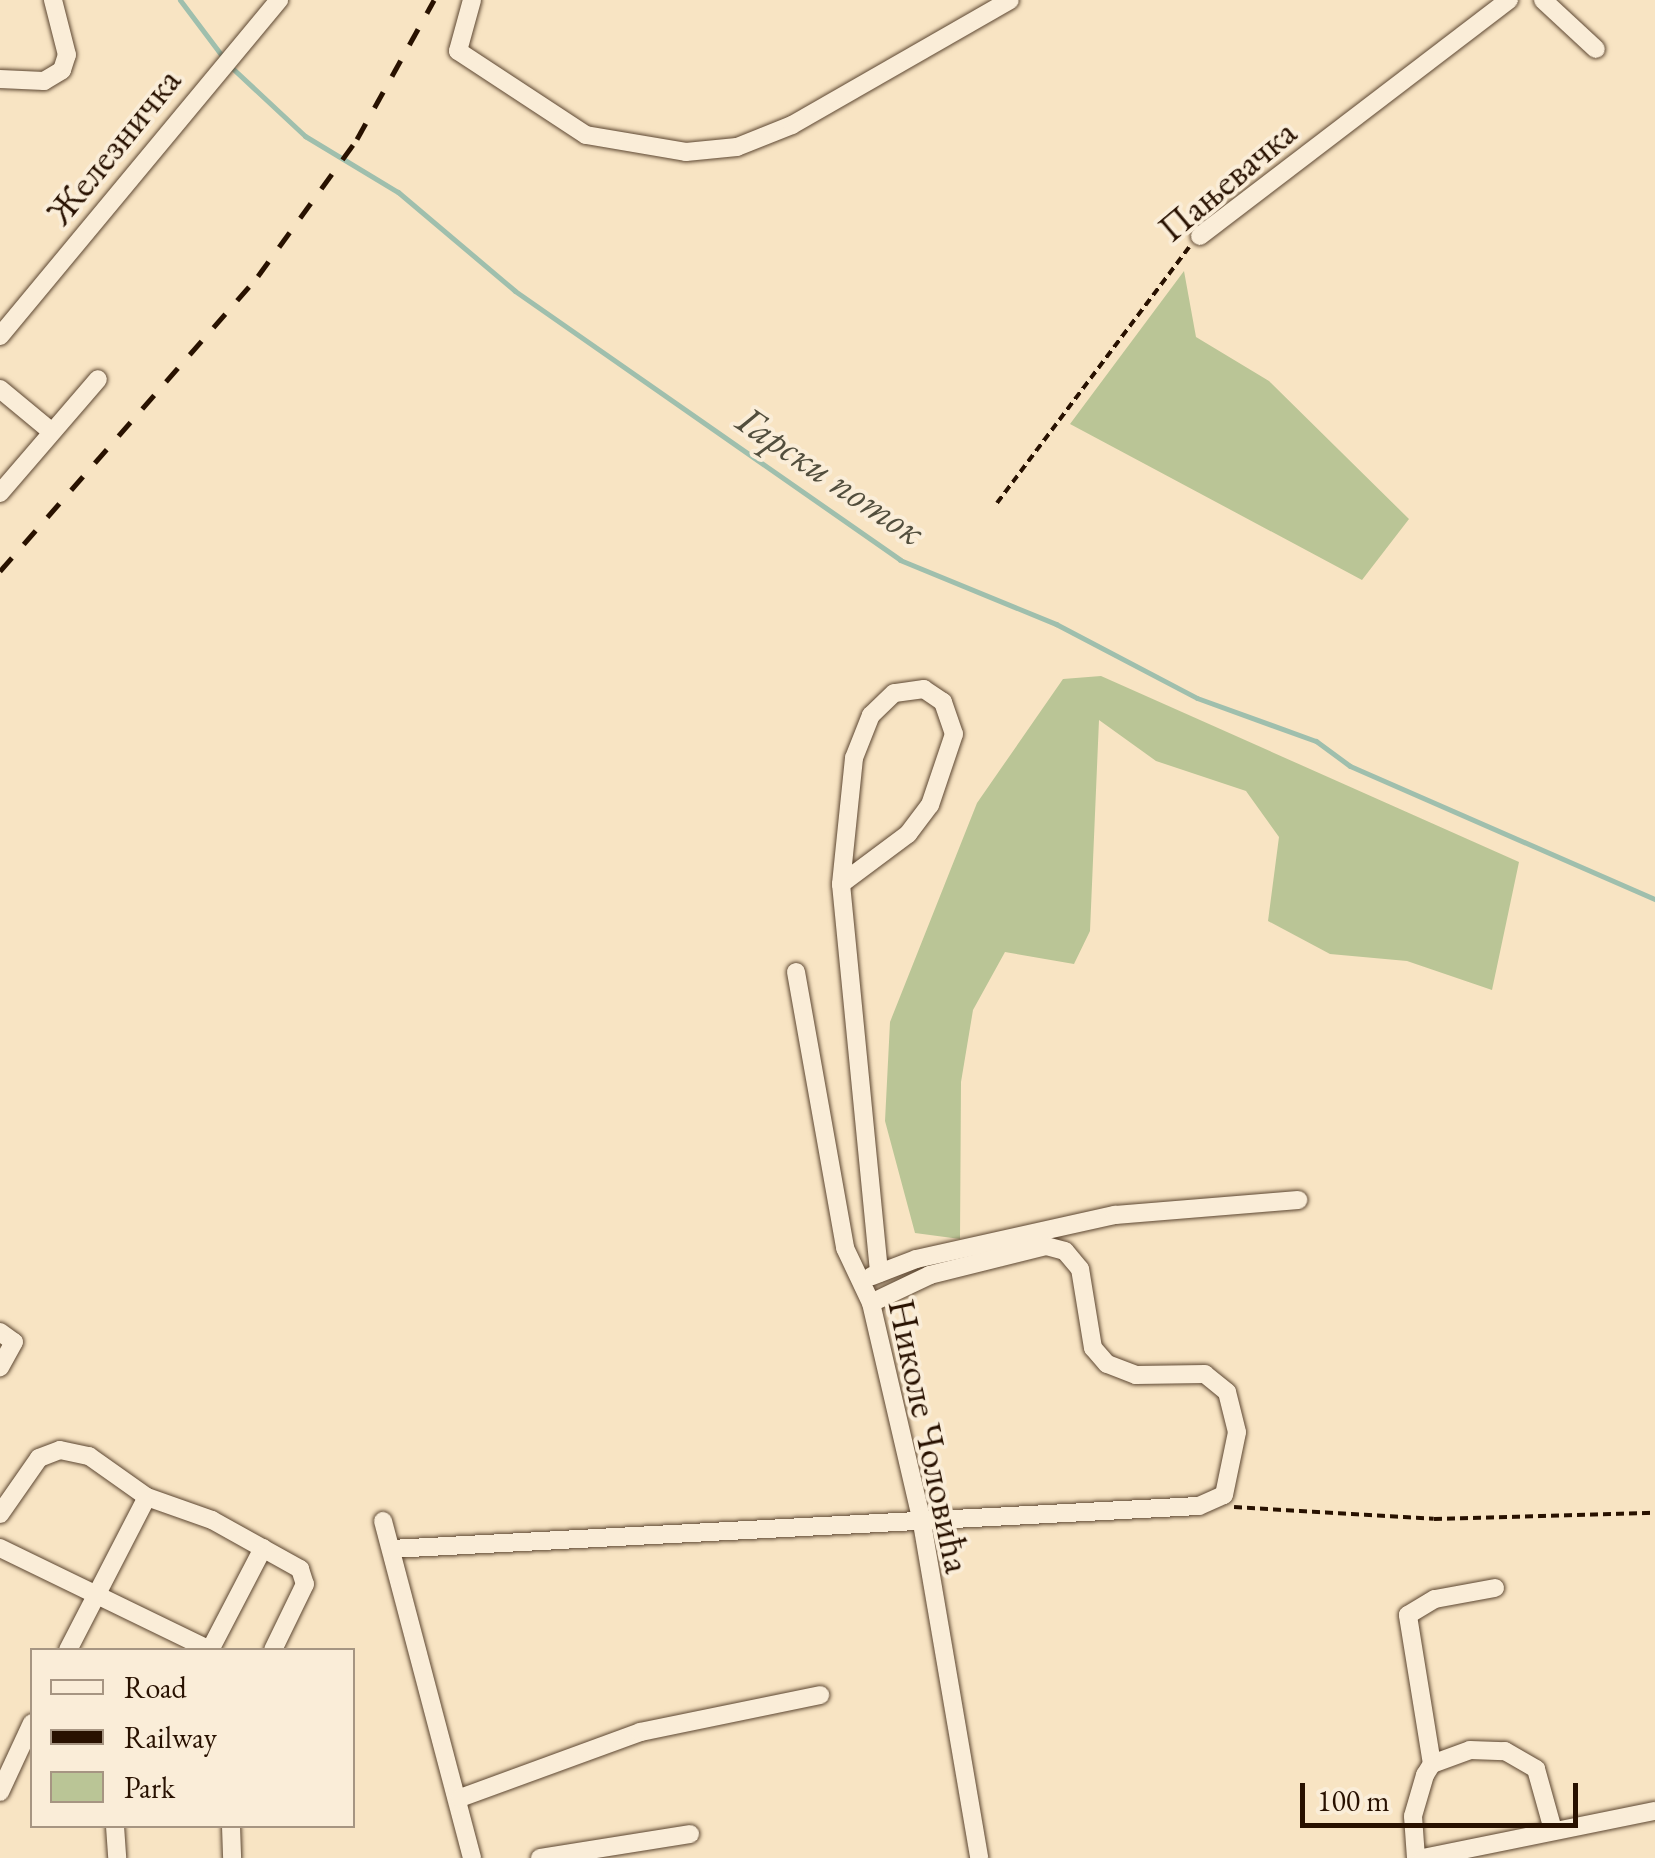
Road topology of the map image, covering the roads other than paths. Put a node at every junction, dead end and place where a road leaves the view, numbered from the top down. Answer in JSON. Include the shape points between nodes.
{"nodes":[{"id":1,"x":53,"y":0,"type":"edge"},
{"id":2,"x":279,"y":0,"type":"edge"},
{"id":3,"x":472,"y":0,"type":"edge"},
{"id":4,"x":1010,"y":0,"type":"edge"},
{"id":5,"x":1510,"y":0,"type":"edge"},
{"id":6,"x":1542,"y":0,"type":"edge"},
{"id":7,"x":1596,"y":50,"type":"dead end"},
{"id":8,"x":0,"y":78,"type":"edge"},
{"id":9,"x":1200,"y":236,"type":"road end"},
{"id":10,"x":0,"y":307,"type":"edge"},
{"id":11,"x":3,"y":333,"type":"edge"},
{"id":12,"x":98,"y":378,"type":"dead end"},
{"id":13,"x":0,"y":389,"type":"edge"},
{"id":14,"x":52,"y":432,"type":"junction"},
{"id":15,"x":0,"y":493,"type":"edge"},
{"id":16,"x":842,"y":884,"type":"junction"},
{"id":17,"x":796,"y":972,"type":"dead end"},
{"id":18,"x":1298,"y":1200,"type":"dead end"},
{"id":19,"x":879,"y":1273,"type":"junction"},
{"id":20,"x":861,"y":1280,"type":"junction"},
{"id":21,"x":872,"y":1304,"type":"junction"},
{"id":22,"x":0,"y":1332,"type":"edge"},
{"id":23,"x":0,"y":1366,"type":"edge"},
{"id":24,"x":146,"y":1497,"type":"junction"},
{"id":25,"x":0,"y":1514,"type":"edge"},
{"id":26,"x":383,"y":1521,"type":"dead end"},
{"id":27,"x":922,"y":1522,"type":"junction"},
{"id":28,"x":0,"y":1548,"type":"edge"},
{"id":29,"x":263,"y":1548,"type":"junction"},
{"id":30,"x":391,"y":1549,"type":"junction"},
{"id":31,"x":1495,"y":1588,"type":"dead end"},
{"id":32,"x":98,"y":1594,"type":"junction"},
{"id":33,"x":69,"y":1648,"type":"edge"},
{"id":34,"x":206,"y":1648,"type":"edge"},
{"id":35,"x":211,"y":1648,"type":"edge"},
{"id":36,"x":274,"y":1648,"type":"edge"},
{"id":37,"x":820,"y":1695,"type":"dead end"},
{"id":38,"x":30,"y":1733,"type":"edge"},
{"id":39,"x":1432,"y":1764,"type":"junction"},
{"id":40,"x":0,"y":1792,"type":"edge"},
{"id":41,"x":460,"y":1798,"type":"junction"},
{"id":42,"x":1655,"y":1811,"type":"edge"},
{"id":43,"x":115,"y":1828,"type":"edge"},
{"id":44,"x":231,"y":1828,"type":"edge"},
{"id":45,"x":1553,"y":1830,"type":"junction"},
{"id":46,"x":690,"y":1834,"type":"dead end"},
{"id":47,"x":117,"y":1858,"type":"edge"},
{"id":48,"x":232,"y":1858,"type":"edge"},
{"id":49,"x":472,"y":1858,"type":"edge"},
{"id":50,"x":540,"y":1858,"type":"edge"},
{"id":51,"x":979,"y":1858,"type":"edge"},
{"id":52,"x":1420,"y":1858,"type":"edge"}],
"edges":[{"from":1,"to":8,"type":"street","via":[[67,54],[62,70],[44,81]]},
{"from":2,"to":11,"type":"street","name":"Железничка"},
{"from":3,"to":4,"type":"street","via":[[458,50],[586,135],[686,152],[737,147],[792,125]]},
{"from":5,"to":9,"type":"street","name":"Пањевачка"},
{"from":6,"to":7,"type":"street"},
{"from":10,"to":11,"type":"street"},
{"from":12,"to":14,"type":"street"},
{"from":13,"to":14,"type":"street"},
{"from":14,"to":15,"type":"street"},
{"from":16,"to":16,"type":"street","via":[[854,758],[871,715],[894,693],[924,690],[943,702],[954,734],[930,805],[908,834]]},
{"from":16,"to":19,"type":"street"},
{"from":17,"to":20,"type":"street","name":"Николе Чоловића","via":[[845,1248]]},
{"from":18,"to":19,"type":"street","via":[[1115,1215],[916,1258]]},
{"from":19,"to":20,"type":"street"},
{"from":20,"to":21,"type":"street","name":"Николе Чоловића"},
{"from":21,"to":27,"type":"street","name":"Николе Чоловића"},
{"from":21,"to":27,"type":"street","via":[[930,1274],[1046,1246],[1065,1251],[1080,1269],[1093,1348],[1108,1364],[1136,1375],[1205,1374],[1227,1392],[1236,1448],[1228,1487],[1216,1500]]},
{"from":22,"to":23,"type":"street","via":[[14,1342]]},
{"from":24,"to":25,"type":"street","via":[[105,1464],[60,1450],[30,1466]]},
{"from":24,"to":29,"type":"street","via":[[212,1520]]},
{"from":24,"to":32,"type":"street"},
{"from":26,"to":30,"type":"street"},
{"from":27,"to":30,"type":"street"},
{"from":27,"to":51,"type":"street","name":"Николе Чоловића"},
{"from":28,"to":32,"type":"street"},
{"from":29,"to":35,"type":"street"},
{"from":29,"to":36,"type":"street","via":[[306,1578]]},
{"from":30,"to":41,"type":"street"},
{"from":31,"to":39,"type":"street","via":[[1418,1604],[1408,1615]]},
{"from":32,"to":33,"type":"street"},
{"from":32,"to":34,"type":"street"},
{"from":37,"to":41,"type":"street","via":[[640,1732]]},
{"from":38,"to":40,"type":"street"},
{"from":39,"to":45,"type":"street","via":[[1470,1750],[1517,1755],[1543,1778]]},
{"from":39,"to":52,"type":"street","via":[[1413,1816]]},
{"from":41,"to":49,"type":"street"},
{"from":42,"to":45,"type":"street"},
{"from":43,"to":47,"type":"street"},
{"from":44,"to":48,"type":"street"},
{"from":45,"to":52,"type":"street"},
{"from":46,"to":50,"type":"street"}]}
